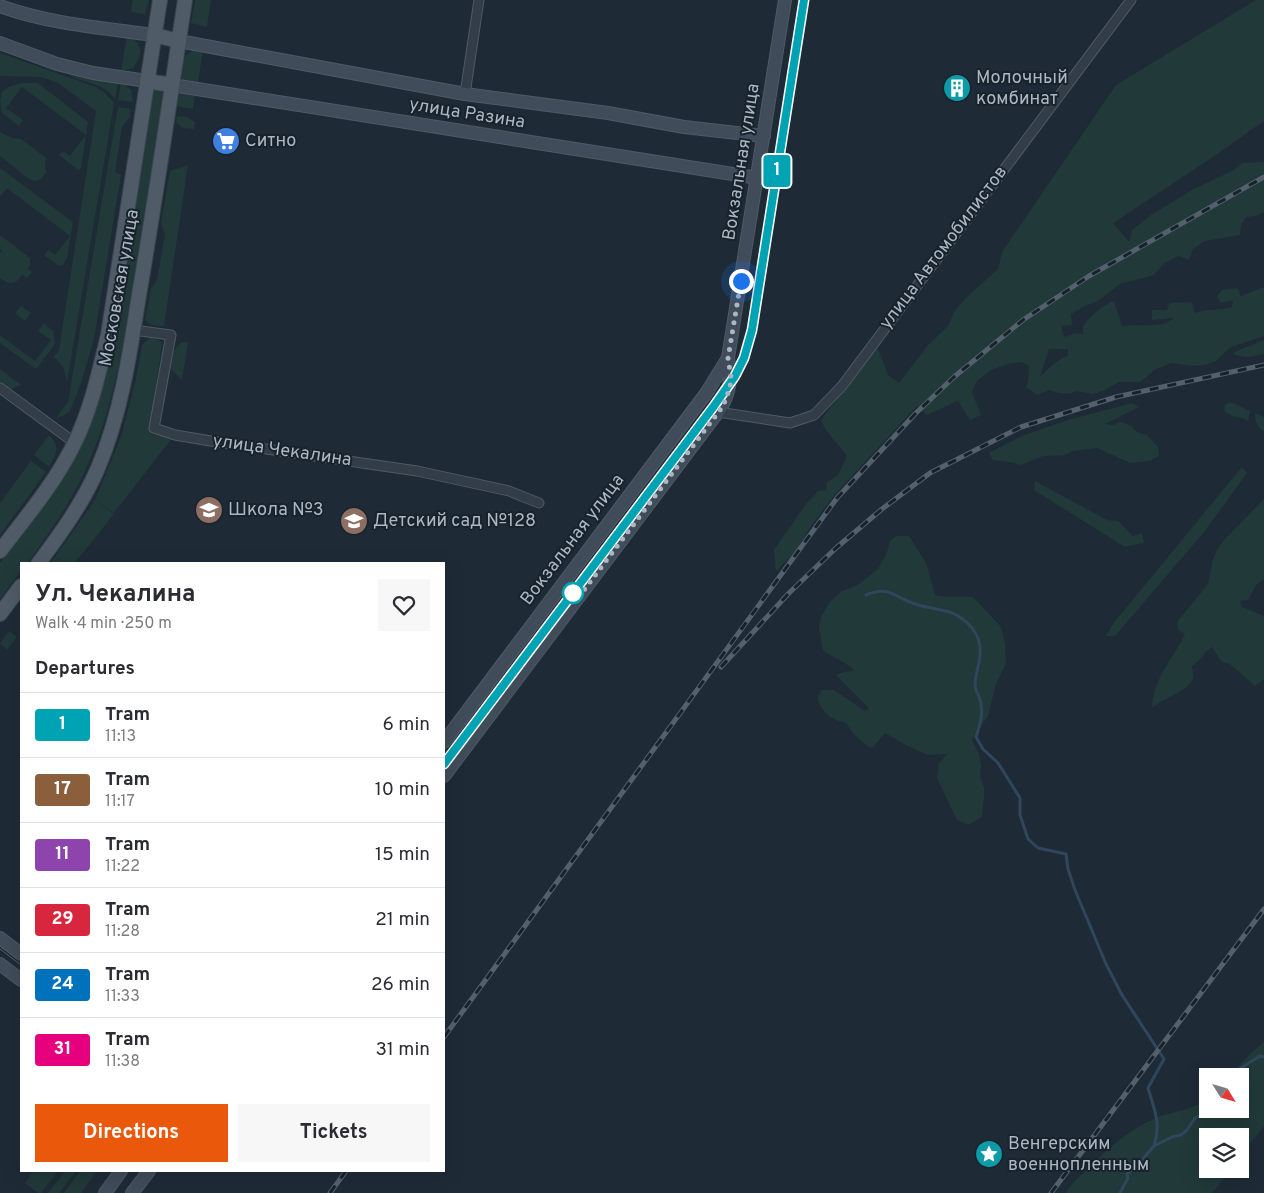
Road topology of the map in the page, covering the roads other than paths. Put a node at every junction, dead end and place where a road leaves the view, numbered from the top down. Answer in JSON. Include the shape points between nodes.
{"nodes":[{"id":1,"x":160,"y":0,"type":"edge"},
{"id":2,"x":186,"y":0,"type":"edge"},
{"id":3,"x":479,"y":0,"type":"edge"},
{"id":4,"x":786,"y":0,"type":"edge"},
{"id":5,"x":1131,"y":0,"type":"edge"},
{"id":6,"x":0,"y":6,"type":"edge"},
{"id":7,"x":154,"y":35,"type":"junction"},
{"id":8,"x":179,"y":41,"type":"junction"},
{"id":9,"x":0,"y":42,"type":"edge"},
{"id":10,"x":147,"y":81,"type":"junction"},
{"id":11,"x":172,"y":85,"type":"junction"},
{"id":12,"x":465,"y":94,"type":"junction"},
{"id":13,"x":764,"y":136,"type":"junction"},
{"id":14,"x":758,"y":178,"type":"junction"},
{"id":15,"x":134,"y":330,"type":"junction"},
{"id":16,"x":728,"y":358,"type":"junction"},
{"id":17,"x":0,"y":388,"type":"edge"},
{"id":18,"x":718,"y":412,"type":"junction"},
{"id":19,"x":75,"y":443,"type":"junction"},
{"id":20,"x":539,"y":503,"type":"dead end"},
{"id":21,"x":0,"y":551,"type":"edge"},
{"id":22,"x":39,"y":562,"type":"edge"},
{"id":23,"x":20,"y":587,"type":"edge"},
{"id":24,"x":0,"y":614,"type":"edge"},
{"id":25,"x":445,"y":741,"type":"edge"},
{"id":26,"x":445,"y":775,"type":"edge"},
{"id":27,"x":0,"y":938,"type":"edge"},
{"id":28,"x":20,"y":953,"type":"edge"},
{"id":29,"x":0,"y":964,"type":"edge"},
{"id":30,"x":20,"y":979,"type":"edge"},
{"id":31,"x":120,"y":1172,"type":"edge"},
{"id":32,"x":148,"y":1172,"type":"edge"},
{"id":33,"x":105,"y":1193,"type":"edge"},
{"id":34,"x":132,"y":1193,"type":"edge"}],
"edges":[{"from":1,"to":7,"type":"main road","name":"Московская улица"},
{"from":2,"to":8,"type":"main road","name":"Московская улица"},
{"from":3,"to":12,"type":"street"},
{"from":4,"to":13,"type":"main road","name":"Вокзальная улица"},
{"from":5,"to":18,"type":"street","name":"улица Автомобилистов","via":[[842,386],[814,415],[790,423]]},
{"from":6,"to":7,"type":"main road","via":[[54,20]]},
{"from":7,"to":8,"type":"main road"},
{"from":7,"to":10,"type":"main road","name":"Московская улица"},
{"from":8,"to":11,"type":"main road","name":"Московская улица"},
{"from":8,"to":12,"type":"main road","name":"улица Разина"},
{"from":9,"to":10,"type":"main road","via":[[57,64]]},
{"from":10,"to":11,"type":"main road"},
{"from":10,"to":19,"type":"main road","name":"Московская улица","via":[[108,335],[94,390]]},
{"from":11,"to":14,"type":"main road","name":"улица Разина"},
{"from":11,"to":15,"type":"main road","name":"Московская улица"},
{"from":12,"to":13,"type":"main road","name":"улица Разина"},
{"from":13,"to":14,"type":"main road","name":"Вокзальная улица"},
{"from":14,"to":16,"type":"main road","name":"Вокзальная улица"},
{"from":15,"to":20,"type":"street","name":"улица Чекалина","via":[[171,335],[154,428],[193,438],[417,471],[509,490]]},
{"from":15,"to":22,"type":"main road","name":"Московская улица","via":[[118,405],[99,466],[74,515]]},
{"from":16,"to":18,"type":"main road","name":"Вокзальная улица","via":[[730,388]]},
{"from":16,"to":25,"type":"main road","name":"Вокзальная улица","via":[[701,400]]},
{"from":17,"to":19,"type":"street"},
{"from":18,"to":26,"type":"main road","name":"Вокзальная улица"},
{"from":19,"to":21,"type":"main road","name":"Московская улица","via":[[35,505]]},
{"from":23,"to":24,"type":"main road"},
{"from":27,"to":28,"type":"main road"},
{"from":29,"to":30,"type":"main road"},
{"from":31,"to":33,"type":"main road"},
{"from":32,"to":34,"type":"main road"}]}
